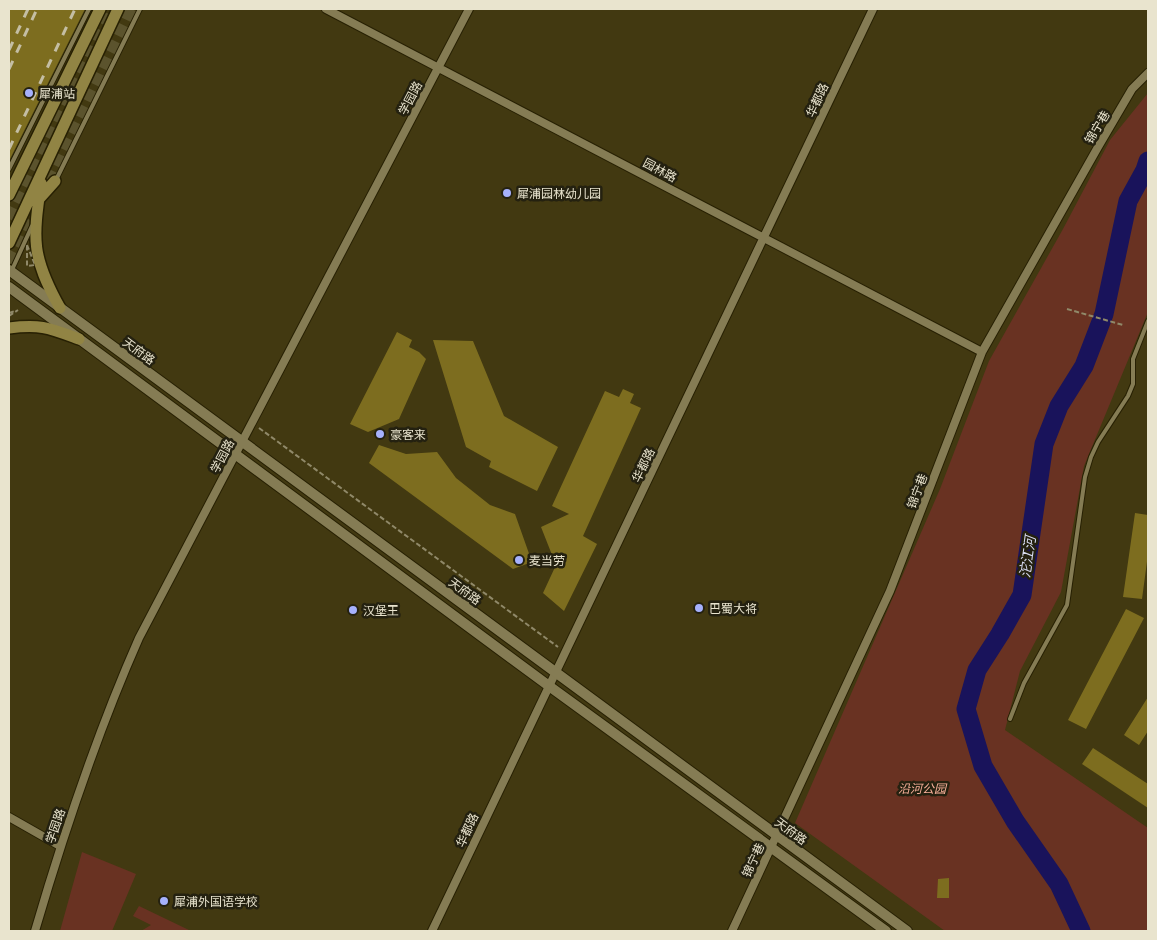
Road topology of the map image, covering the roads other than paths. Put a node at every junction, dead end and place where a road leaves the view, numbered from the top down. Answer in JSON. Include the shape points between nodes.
{"nodes":[{"id":1,"x":89,"y":9,"type":"edge"},
{"id":2,"x":100,"y":9,"type":"edge"},
{"id":3,"x":118,"y":9,"type":"edge"},
{"id":4,"x":140,"y":9,"type":"edge"},
{"id":5,"x":326,"y":9,"type":"edge"},
{"id":6,"x":469,"y":9,"type":"edge"},
{"id":7,"x":873,"y":9,"type":"edge"},
{"id":8,"x":439,"y":67,"type":"junction"},
{"id":9,"x":1148,"y":73,"type":"edge"},
{"id":10,"x":9,"y":169,"type":"edge"},
{"id":11,"x":43,"y":171,"type":"junction"},
{"id":12,"x":56,"y":181,"type":"junction"},
{"id":13,"x":9,"y":195,"type":"edge"},
{"id":14,"x":39,"y":200,"type":"junction"},
{"id":15,"x":36,"y":216,"type":"junction"},
{"id":16,"x":20,"y":219,"type":"junction"},
{"id":17,"x":764,"y":238,"type":"junction"},
{"id":18,"x":9,"y":243,"type":"edge"},
{"id":19,"x":9,"y":273,"type":"edge"},
{"id":20,"x":9,"y":288,"type":"edge"},
{"id":21,"x":60,"y":308,"type":"junction"},
{"id":22,"x":1148,"y":320,"type":"edge"},
{"id":23,"x":9,"y":328,"type":"edge"},
{"id":24,"x":79,"y":339,"type":"junction"},
{"id":25,"x":982,"y":352,"type":"junction"},
{"id":26,"x":242,"y":442,"type":"junction"},
{"id":27,"x":235,"y":454,"type":"junction"},
{"id":28,"x":556,"y":673,"type":"junction"},
{"id":29,"x":549,"y":686,"type":"junction"},
{"id":30,"x":1010,"y":719,"type":"dead end"},
{"id":31,"x":9,"y":817,"type":"edge"},
{"id":32,"x":776,"y":835,"type":"junction"},
{"id":33,"x":60,"y":846,"type":"junction"},
{"id":34,"x":771,"y":847,"type":"junction"},
{"id":35,"x":35,"y":931,"type":"edge"},
{"id":36,"x":432,"y":931,"type":"edge"},
{"id":37,"x":732,"y":931,"type":"edge"},
{"id":38,"x":886,"y":931,"type":"edge"},
{"id":39,"x":906,"y":931,"type":"edge"}],
"edges":[{"from":1,"to":10,"type":"lane"},
{"from":2,"to":13,"type":"main road"},
{"from":3,"to":11,"type":"main road"},
{"from":4,"to":12,"type":"lane"},
{"from":5,"to":8,"type":"street","name":"园林路"},
{"from":6,"to":8,"type":"street","name":"学园路"},
{"from":7,"to":17,"type":"street","name":"华都路"},
{"from":8,"to":17,"type":"street","name":"园林路"},
{"from":8,"to":26,"type":"street","name":"学园路"},
{"from":9,"to":25,"type":"street","name":"锦宁巷","via":[[1132,89]]},
{"from":11,"to":14,"type":"main road"},
{"from":11,"to":16,"type":"main road"},
{"from":12,"to":14,"type":"main road"},
{"from":12,"to":15,"type":"lane"},
{"from":14,"to":15,"type":"main road"},
{"from":14,"to":16,"type":"main road"},
{"from":15,"to":19,"type":"lane"},
{"from":15,"to":21,"type":"main road","via":[[39,264]]},
{"from":16,"to":18,"type":"main road"},
{"from":17,"to":25,"type":"street","name":"园林路"},
{"from":17,"to":28,"type":"street","name":"华都路"},
{"from":19,"to":21,"type":"street","name":"天府路"},
{"from":20,"to":24,"type":"street","name":"天府路"},
{"from":21,"to":26,"type":"street","name":"天府路"},
{"from":22,"to":30,"type":"lane","via":[[1133,359],[1133,384],[1091,457],[1067,605],[1024,683]]},
{"from":23,"to":24,"type":"main road","via":[[45,327]]},
{"from":24,"to":27,"type":"street","name":"天府路"},
{"from":25,"to":32,"type":"street","name":"锦宁巷","via":[[890,591]]},
{"from":26,"to":27,"type":"street","name":"学园路"},
{"from":26,"to":28,"type":"street","name":"天府路"},
{"from":27,"to":29,"type":"street","name":"天府路"},
{"from":27,"to":33,"type":"street","name":"学园路","via":[[139,638],[114,695]]},
{"from":28,"to":29,"type":"street","name":"华都路"},
{"from":28,"to":32,"type":"street","name":"天府路"},
{"from":29,"to":34,"type":"street","name":"天府路"},
{"from":29,"to":36,"type":"street","name":"华都路"},
{"from":31,"to":33,"type":"street"},
{"from":32,"to":34,"type":"street","name":"锦宁巷"},
{"from":32,"to":39,"type":"street","name":"天府路"},
{"from":33,"to":35,"type":"street","name":"学园路"},
{"from":34,"to":37,"type":"street","name":"锦宁巷"},
{"from":34,"to":38,"type":"street","name":"天府路"}]}
